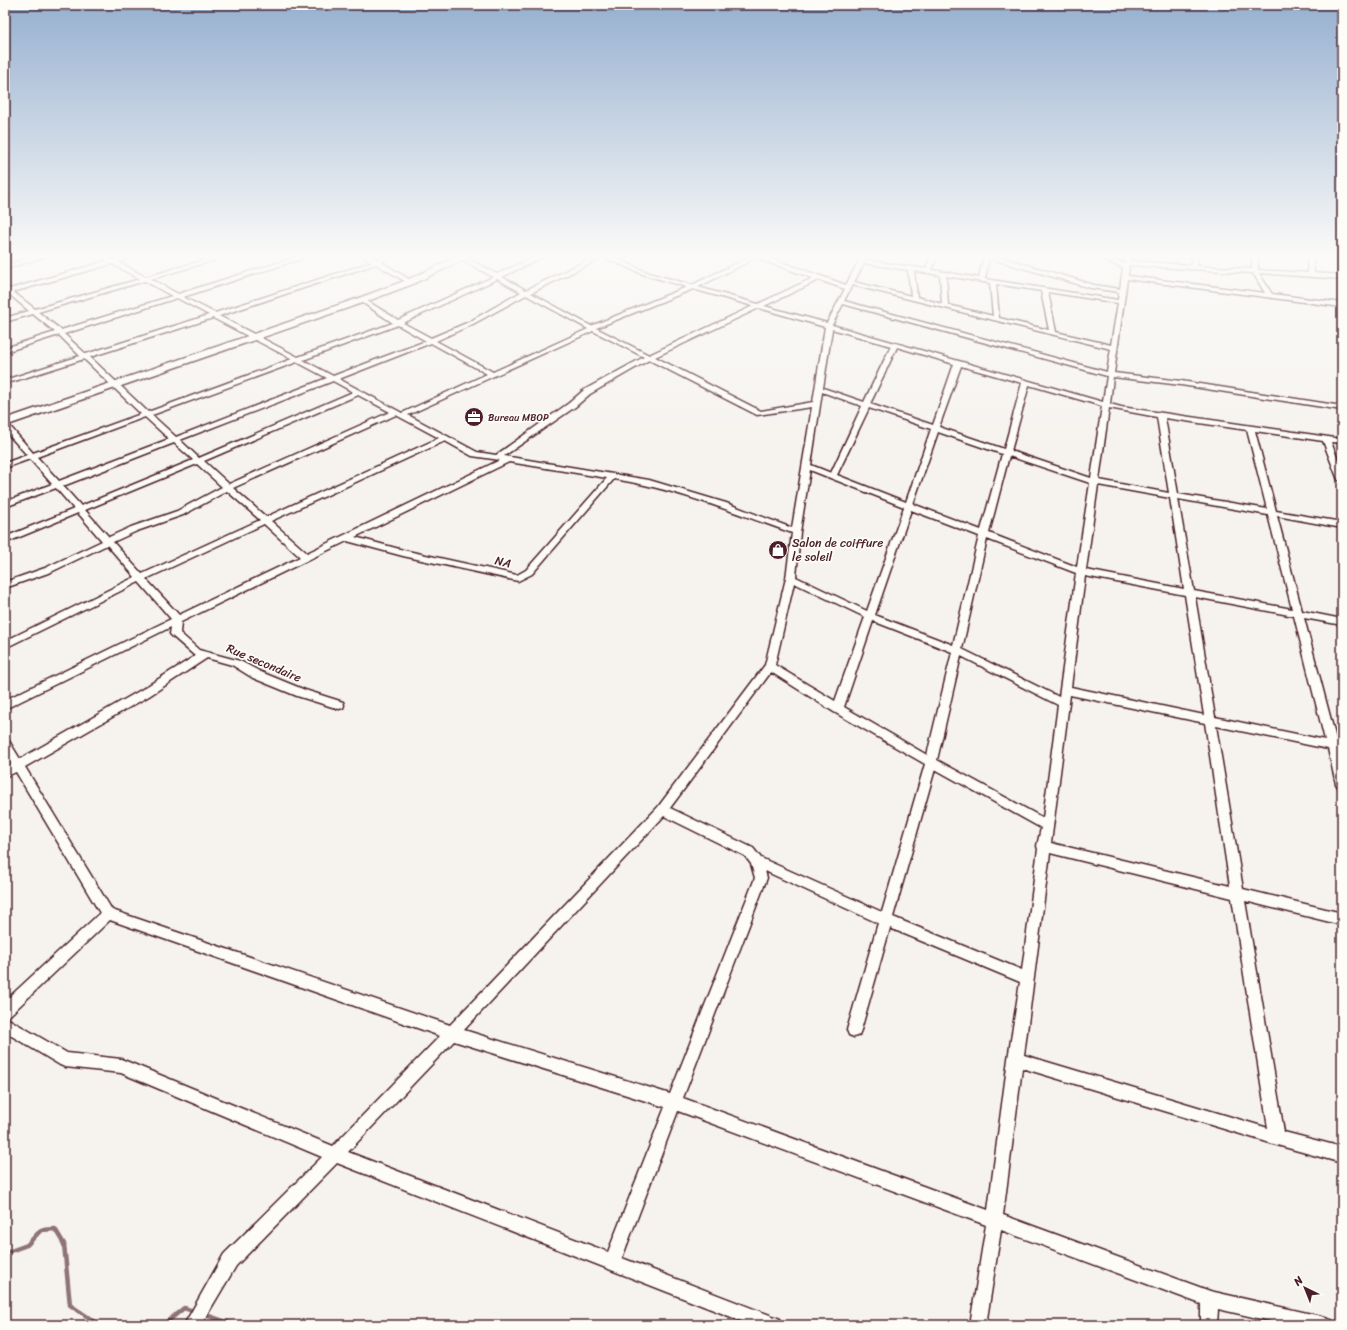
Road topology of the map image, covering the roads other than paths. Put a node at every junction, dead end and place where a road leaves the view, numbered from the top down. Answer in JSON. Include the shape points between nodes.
{"nodes":[{"id":1,"x":41,"y":317,"type":"edge"},
{"id":2,"x":113,"y":317,"type":"edge"},
{"id":3,"x":207,"y":317,"type":"edge"},
{"id":4,"x":217,"y":317,"type":"edge"},
{"id":5,"x":312,"y":317,"type":"edge"},
{"id":6,"x":389,"y":317,"type":"edge"},
{"id":7,"x":411,"y":317,"type":"edge"},
{"id":8,"x":482,"y":317,"type":"edge"},
{"id":9,"x":571,"y":317,"type":"edge"},
{"id":10,"x":619,"y":317,"type":"edge"},
{"id":11,"x":735,"y":317,"type":"edge"},
{"id":12,"x":800,"y":317,"type":"edge"},
{"id":13,"x":833,"y":317,"type":"edge"},
{"id":14,"x":897,"y":317,"type":"edge"},
{"id":15,"x":988,"y":317,"type":"edge"},
{"id":16,"x":1050,"y":317,"type":"edge"},
{"id":17,"x":1118,"y":317,"type":"edge"},
{"id":18,"x":996,"y":319,"type":"joint"},
{"id":19,"x":398,"y":323,"type":"junction"},
{"id":20,"x":829,"y":325,"type":"junction"},
{"id":21,"x":592,"y":328,"type":"junction"},
{"id":22,"x":60,"y":333,"type":"junction"},
{"id":23,"x":1053,"y":333,"type":"junction"},
{"id":24,"x":254,"y":337,"type":"junction"},
{"id":25,"x":430,"y":341,"type":"junction"},
{"id":26,"x":895,"y":344,"type":"junction"},
{"id":27,"x":1114,"y":348,"type":"junction"},
{"id":28,"x":5,"y":350,"type":"edge"},
{"id":29,"x":85,"y":356,"type":"junction"},
{"id":30,"x":650,"y":357,"type":"junction"},
{"id":31,"x":297,"y":360,"type":"junction"},
{"id":32,"x":958,"y":363,"type":"junction"},
{"id":33,"x":494,"y":375,"type":"junction"},
{"id":34,"x":1110,"y":375,"type":"junction"},
{"id":35,"x":334,"y":380,"type":"junction"},
{"id":36,"x":5,"y":382,"type":"edge"},
{"id":37,"x":1026,"y":382,"type":"junction"},
{"id":38,"x":114,"y":385,"type":"junction"},
{"id":39,"x":818,"y":389,"type":"junction"},
{"id":40,"x":359,"y":392,"type":"junction"},
{"id":41,"x":816,"y":404,"type":"junction"},
{"id":42,"x":866,"y":405,"type":"junction"},
{"id":43,"x":1105,"y":405,"type":"junction"},
{"id":44,"x":1342,"y":408,"type":"edge"},
{"id":45,"x":400,"y":414,"type":"junction"},
{"id":46,"x":147,"y":415,"type":"junction"},
{"id":47,"x":1161,"y":416,"type":"junction"},
{"id":48,"x":5,"y":423,"type":"edge"},
{"id":49,"x":5,"y":426,"type":"edge"},
{"id":50,"x":1250,"y":427,"type":"junction"},
{"id":51,"x":935,"y":428,"type":"junction"},
{"id":52,"x":446,"y":438,"type":"junction"},
{"id":53,"x":1326,"y":439,"type":"junction"},
{"id":54,"x":176,"y":441,"type":"junction"},
{"id":55,"x":1342,"y":441,"type":"edge"},
{"id":56,"x":1007,"y":452,"type":"junction"},
{"id":57,"x":32,"y":456,"type":"junction"},
{"id":58,"x":498,"y":457,"type":"junction"},
{"id":59,"x":509,"y":459,"type":"junction"},
{"id":60,"x":198,"y":461,"type":"junction"},
{"id":61,"x":5,"y":466,"type":"edge"},
{"id":62,"x":806,"y":466,"type":"junction"},
{"id":63,"x":611,"y":476,"type":"junction"},
{"id":64,"x":833,"y":476,"type":"junction"},
{"id":65,"x":1342,"y":480,"type":"edge"},
{"id":66,"x":1094,"y":482,"type":"junction"},
{"id":67,"x":58,"y":486,"type":"junction"},
{"id":68,"x":228,"y":487,"type":"junction"},
{"id":69,"x":1174,"y":496,"type":"junction"},
{"id":70,"x":5,"y":505,"type":"edge"},
{"id":71,"x":909,"y":505,"type":"junction"},
{"id":72,"x":79,"y":510,"type":"junction"},
{"id":73,"x":1272,"y":513,"type":"junction"},
{"id":74,"x":265,"y":520,"type":"junction"},
{"id":75,"x":1342,"y":525,"type":"edge"},
{"id":76,"x":796,"y":532,"type":"junction"},
{"id":77,"x":984,"y":534,"type":"junction"},
{"id":78,"x":346,"y":538,"type":"junction"},
{"id":79,"x":5,"y":540,"type":"edge"},
{"id":80,"x":106,"y":541,"type":"junction"},
{"id":81,"x":306,"y":557,"type":"junction"},
{"id":82,"x":1081,"y":572,"type":"junction"},
{"id":83,"x":140,"y":578,"type":"junction"},
{"id":84,"x":791,"y":578,"type":"junction"},
{"id":85,"x":5,"y":586,"type":"edge"},
{"id":86,"x":1190,"y":592,"type":"junction"},
{"id":87,"x":1298,"y":613,"type":"junction"},
{"id":88,"x":870,"y":616,"type":"junction"},
{"id":89,"x":177,"y":619,"type":"junction"},
{"id":90,"x":1342,"y":622,"type":"edge"},
{"id":91,"x":5,"y":645,"type":"edge"},
{"id":92,"x":957,"y":650,"type":"junction"},
{"id":93,"x":206,"y":654,"type":"junction"},
{"id":94,"x":770,"y":666,"type":"junction"},
{"id":95,"x":1065,"y":690,"type":"junction"},
{"id":96,"x":1063,"y":703,"type":"junction"},
{"id":97,"x":339,"y":705,"type":"dead end"},
{"id":98,"x":5,"y":706,"type":"edge"},
{"id":99,"x":838,"y":709,"type":"junction"},
{"id":100,"x":1210,"y":721,"type":"junction"},
{"id":101,"x":5,"y":744,"type":"edge"},
{"id":102,"x":1337,"y":747,"type":"edge"},
{"id":103,"x":931,"y":763,"type":"junction"},
{"id":104,"x":18,"y":766,"type":"junction"},
{"id":105,"x":5,"y":773,"type":"edge"},
{"id":106,"x":1342,"y":784,"type":"edge"},
{"id":107,"x":662,"y":810,"type":"junction"},
{"id":108,"x":1046,"y":825,"type":"junction"},
{"id":109,"x":1044,"y":846,"type":"junction"},
{"id":110,"x":756,"y":862,"type":"junction"},
{"id":111,"x":1238,"y":894,"type":"junction"},
{"id":112,"x":108,"y":914,"type":"junction"},
{"id":113,"x":1342,"y":919,"type":"edge"},
{"id":114,"x":886,"y":920,"type":"junction"},
{"id":115,"x":1026,"y":978,"type":"junction"},
{"id":116,"x":5,"y":1010,"type":"edge"},
{"id":117,"x":5,"y":1024,"type":"edge"},
{"id":118,"x":854,"y":1030,"type":"dead end"},
{"id":119,"x":452,"y":1033,"type":"junction"},
{"id":120,"x":1015,"y":1059,"type":"junction"},
{"id":121,"x":673,"y":1102,"type":"junction"},
{"id":122,"x":1276,"y":1138,"type":"junction"},
{"id":123,"x":335,"y":1155,"type":"junction"},
{"id":124,"x":1342,"y":1155,"type":"edge"},
{"id":125,"x":995,"y":1219,"type":"junction"},
{"id":126,"x":612,"y":1262,"type":"junction"},
{"id":127,"x":1210,"y":1298,"type":"junction"},
{"id":128,"x":192,"y":1325,"type":"edge"},
{"id":129,"x":774,"y":1325,"type":"edge"},
{"id":130,"x":978,"y":1325,"type":"edge"},
{"id":131,"x":1209,"y":1325,"type":"edge"},
{"id":132,"x":1325,"y":1325,"type":"edge"}],
"edges":[{"from":1,"to":22,"type":"street"},
{"from":2,"to":22,"type":"street"},
{"from":3,"to":29,"type":"street"},
{"from":4,"to":24,"type":"street"},
{"from":5,"to":24,"type":"highway"},
{"from":6,"to":19,"type":"street"},
{"from":7,"to":19,"type":"street"},
{"from":8,"to":25,"type":"street"},
{"from":9,"to":21,"type":"street"},
{"from":10,"to":21,"type":"street"},
{"from":11,"to":30,"type":"street"},
{"from":12,"to":20,"type":"street"},
{"from":13,"to":20,"type":"street"},
{"from":14,"to":34,"type":"street"},
{"from":15,"to":18,"type":"street"},
{"from":16,"to":23,"type":"street"},
{"from":17,"to":27,"type":"street"},
{"from":18,"to":23,"type":"street"},
{"from":19,"to":25,"type":"street"},
{"from":19,"to":31,"type":"street"},
{"from":20,"to":26,"type":"street"},
{"from":20,"to":39,"type":"street"},
{"from":21,"to":30,"type":"street"},
{"from":21,"to":33,"type":"street"},
{"from":22,"to":28,"type":"street"},
{"from":22,"to":29,"type":"street"},
{"from":23,"to":27,"type":"street"},
{"from":24,"to":31,"type":"street"},
{"from":24,"to":38,"type":"highway"},
{"from":25,"to":33,"type":"street"},
{"from":25,"to":35,"type":"street"},
{"from":26,"to":32,"type":"street"},
{"from":26,"to":42,"type":"street"},
{"from":27,"to":34,"type":"street"},
{"from":29,"to":36,"type":"street"},
{"from":29,"to":38,"type":"street"},
{"from":30,"to":41,"type":"street","via":[[760,413]]},
{"from":30,"to":58,"type":"street","via":[[587,392]]},
{"from":31,"to":35,"type":"street"},
{"from":31,"to":46,"type":"street"},
{"from":32,"to":37,"type":"street"},
{"from":32,"to":51,"type":"street"},
{"from":33,"to":45,"type":"street"},
{"from":34,"to":43,"type":"street"},
{"from":34,"to":44,"type":"street","via":[[1181,383]]},
{"from":35,"to":40,"type":"street"},
{"from":35,"to":54,"type":"street"},
{"from":37,"to":43,"type":"street"},
{"from":37,"to":56,"type":"street"},
{"from":38,"to":46,"type":"street"},
{"from":38,"to":48,"type":"highway"},
{"from":39,"to":41,"type":"street"},
{"from":39,"to":42,"type":"street"},
{"from":40,"to":45,"type":"street"},
{"from":40,"to":60,"type":"street"},
{"from":41,"to":62,"type":"street"},
{"from":42,"to":51,"type":"street"},
{"from":42,"to":64,"type":"street"},
{"from":43,"to":47,"type":"street"},
{"from":43,"to":66,"type":"street"},
{"from":45,"to":52,"type":"street"},
{"from":45,"to":68,"type":"street"},
{"from":46,"to":54,"type":"street"},
{"from":46,"to":57,"type":"street"},
{"from":47,"to":50,"type":"street"},
{"from":47,"to":69,"type":"street"},
{"from":49,"to":57,"type":"street"},
{"from":50,"to":53,"type":"street"},
{"from":50,"to":73,"type":"street"},
{"from":51,"to":56,"type":"street"},
{"from":51,"to":71,"type":"street"},
{"from":52,"to":58,"type":"street","via":[[475,454]]},
{"from":52,"to":74,"type":"street"},
{"from":53,"to":55,"type":"street"},
{"from":53,"to":65,"type":"street"},
{"from":54,"to":60,"type":"street"},
{"from":54,"to":67,"type":"street"},
{"from":56,"to":66,"type":"street"},
{"from":56,"to":77,"type":"street"},
{"from":57,"to":61,"type":"street"},
{"from":57,"to":67,"type":"street"},
{"from":58,"to":59,"type":"street"},
{"from":59,"to":63,"type":"street"},
{"from":59,"to":78,"type":"street"},
{"from":60,"to":68,"type":"street"},
{"from":60,"to":72,"type":"street"},
{"from":62,"to":64,"type":"street"},
{"from":62,"to":76,"type":"street"},
{"from":63,"to":76,"type":"street","via":[[650,482]]},
{"from":63,"to":78,"type":"street","name":"NA","via":[[529,572],[518,578]]},
{"from":64,"to":71,"type":"street"},
{"from":66,"to":69,"type":"street"},
{"from":66,"to":82,"type":"street"},
{"from":67,"to":70,"type":"street"},
{"from":67,"to":72,"type":"street"},
{"from":68,"to":74,"type":"street"},
{"from":68,"to":80,"type":"street","via":[[180,513]]},
{"from":69,"to":73,"type":"street"},
{"from":69,"to":86,"type":"street"},
{"from":71,"to":77,"type":"street"},
{"from":71,"to":88,"type":"street"},
{"from":72,"to":79,"type":"street"},
{"from":72,"to":80,"type":"street"},
{"from":73,"to":75,"type":"street"},
{"from":73,"to":87,"type":"street"},
{"from":74,"to":81,"type":"street"},
{"from":74,"to":83,"type":"street"},
{"from":76,"to":84,"type":"street"},
{"from":77,"to":82,"type":"street"},
{"from":77,"to":92,"type":"street"},
{"from":78,"to":81,"type":"street"},
{"from":80,"to":83,"type":"street"},
{"from":80,"to":85,"type":"street","via":[[48,570]]},
{"from":81,"to":89,"type":"street"},
{"from":82,"to":86,"type":"street"},
{"from":82,"to":95,"type":"street"},
{"from":83,"to":89,"type":"street"},
{"from":83,"to":91,"type":"street"},
{"from":84,"to":88,"type":"street"},
{"from":84,"to":94,"type":"street"},
{"from":86,"to":87,"type":"street"},
{"from":86,"to":100,"type":"street"},
{"from":87,"to":90,"type":"street"},
{"from":87,"to":102,"type":"street"},
{"from":88,"to":92,"type":"street"},
{"from":88,"to":99,"type":"street"},
{"from":89,"to":93,"type":"street","name":"Rue secondaire","via":[[175,634],[196,653]]},
{"from":89,"to":98,"type":"street"},
{"from":92,"to":96,"type":"street"},
{"from":92,"to":103,"type":"street"},
{"from":93,"to":97,"type":"street","name":"Rue secondaire","via":[[236,663],[257,675],[301,693]]},
{"from":93,"to":104,"type":"street","via":[[145,693]]},
{"from":94,"to":99,"type":"street"},
{"from":94,"to":107,"type":"street"},
{"from":95,"to":96,"type":"street"},
{"from":95,"to":100,"type":"street"},
{"from":96,"to":108,"type":"street"},
{"from":99,"to":103,"type":"street"},
{"from":100,"to":102,"type":"street"},
{"from":100,"to":111,"type":"street"},
{"from":101,"to":104,"type":"street"},
{"from":102,"to":106,"type":"street"},
{"from":103,"to":108,"type":"street"},
{"from":103,"to":114,"type":"street"},
{"from":104,"to":105,"type":"street"},
{"from":104,"to":112,"type":"street"},
{"from":107,"to":110,"type":"street","via":[[749,852]]},
{"from":107,"to":119,"type":"street"},
{"from":108,"to":109,"type":"street"},
{"from":109,"to":111,"type":"street"},
{"from":109,"to":115,"type":"street"},
{"from":110,"to":114,"type":"street"},
{"from":110,"to":121,"type":"street","via":[[761,878]]},
{"from":111,"to":113,"type":"street"},
{"from":111,"to":122,"type":"street"},
{"from":112,"to":116,"type":"street"},
{"from":112,"to":119,"type":"street"},
{"from":114,"to":115,"type":"street"},
{"from":114,"to":118,"type":"street"},
{"from":115,"to":120,"type":"street"},
{"from":117,"to":123,"type":"street","via":[[65,1060],[121,1066]]},
{"from":119,"to":121,"type":"street"},
{"from":119,"to":123,"type":"street"},
{"from":120,"to":122,"type":"street"},
{"from":120,"to":125,"type":"street"},
{"from":121,"to":125,"type":"street"},
{"from":121,"to":126,"type":"street"},
{"from":122,"to":124,"type":"street"},
{"from":123,"to":126,"type":"street"},
{"from":123,"to":128,"type":"street","via":[[230,1260]]},
{"from":125,"to":127,"type":"street"},
{"from":125,"to":130,"type":"street"},
{"from":126,"to":129,"type":"street"},
{"from":127,"to":131,"type":"street"},
{"from":127,"to":132,"type":"street"}]}
